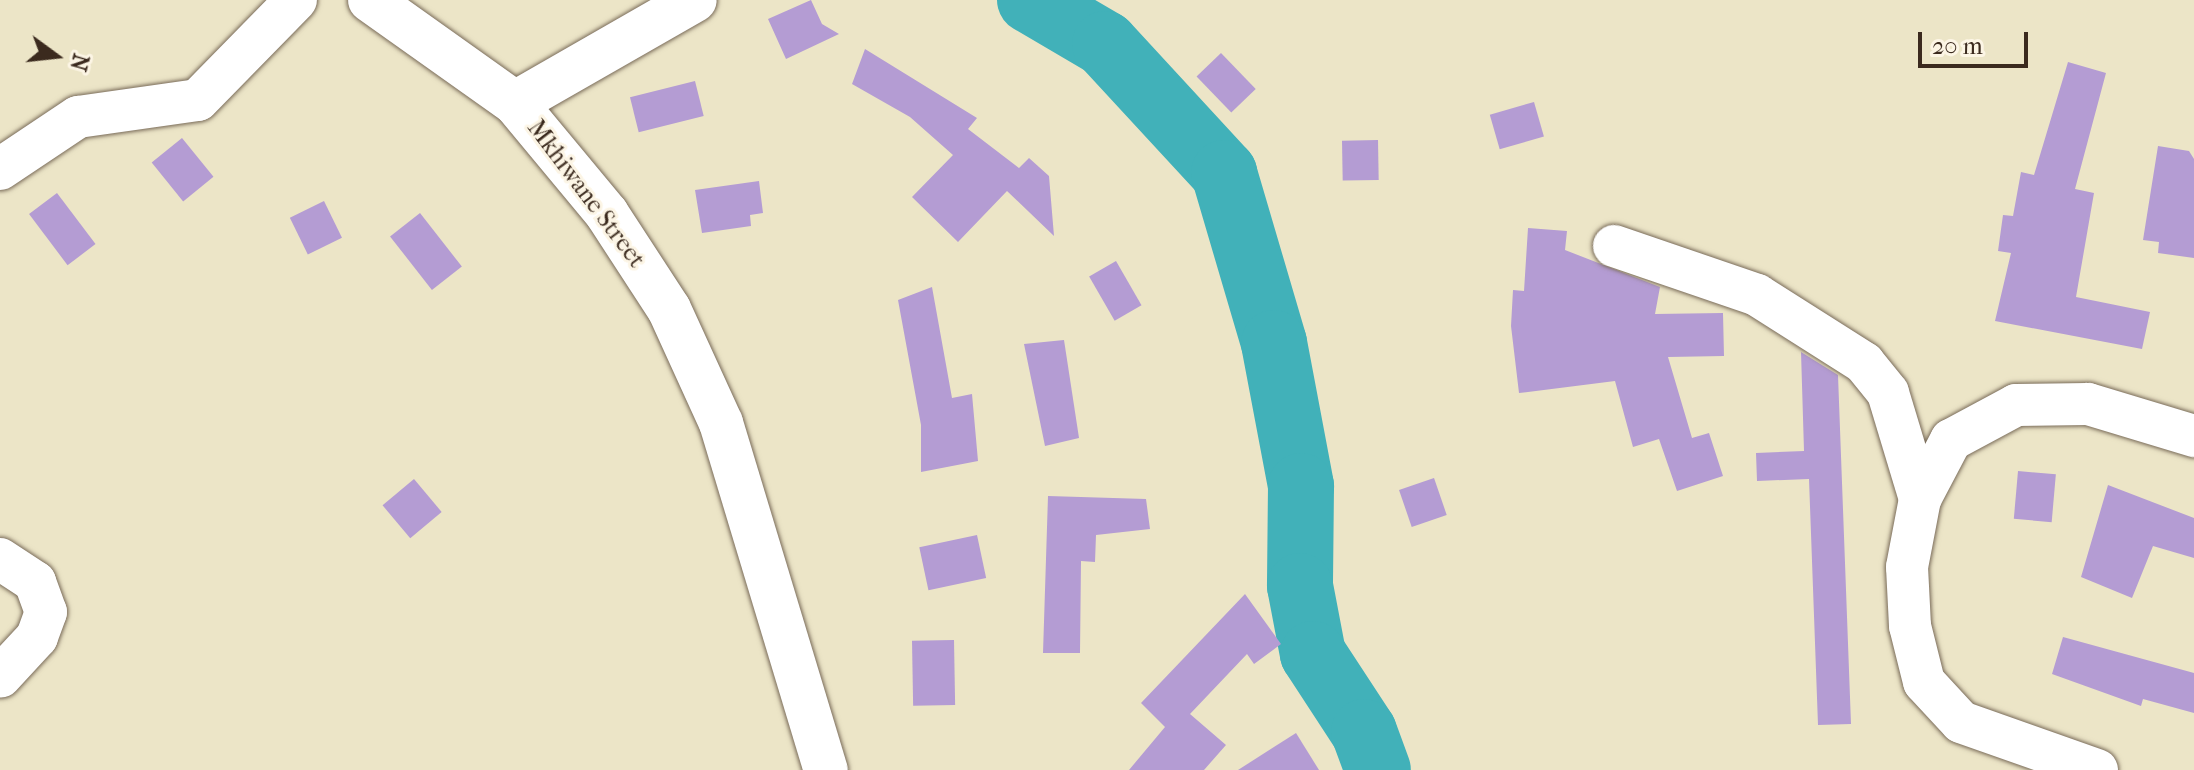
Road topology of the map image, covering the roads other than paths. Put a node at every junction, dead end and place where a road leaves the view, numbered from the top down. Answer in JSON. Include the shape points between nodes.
{"nodes":[{"id":1,"x":296,"y":0,"type":"edge"},
{"id":2,"x":370,"y":0,"type":"edge"},
{"id":3,"x":695,"y":0,"type":"edge"},
{"id":4,"x":515,"y":103,"type":"junction"},
{"id":5,"x":0,"y":169,"type":"edge"},
{"id":6,"x":1614,"y":246,"type":"dead end"},
{"id":7,"x":2194,"y":436,"type":"edge"},
{"id":8,"x":1920,"y":499,"type":"junction"},
{"id":9,"x":0,"y":559,"type":"edge"},
{"id":10,"x":0,"y":677,"type":"edge"},
{"id":11,"x":826,"y":770,"type":"edge"},
{"id":12,"x":2097,"y":770,"type":"edge"}],
"edges":[{"from":1,"to":5,"type":"street","via":[[198,100],[78,117]]},
{"from":2,"to":4,"type":"street","name":"Mkhiwane Street"},
{"from":3,"to":4,"type":"street"},
{"from":4,"to":11,"type":"street","name":"Mkhiwane Street","via":[[607,214],[669,309],[721,423]]},
{"from":6,"to":8,"type":"street","via":[[1757,295],[1864,363],[1888,393]]},
{"from":7,"to":8,"type":"street","via":[[2088,404],[2016,405],[1951,440]]},
{"from":8,"to":12,"type":"street","via":[[1907,567],[1910,626],[1924,682],[1961,722]]},
{"from":9,"to":10,"type":"street","via":[[35,582],[46,612],[37,637]]}]}
